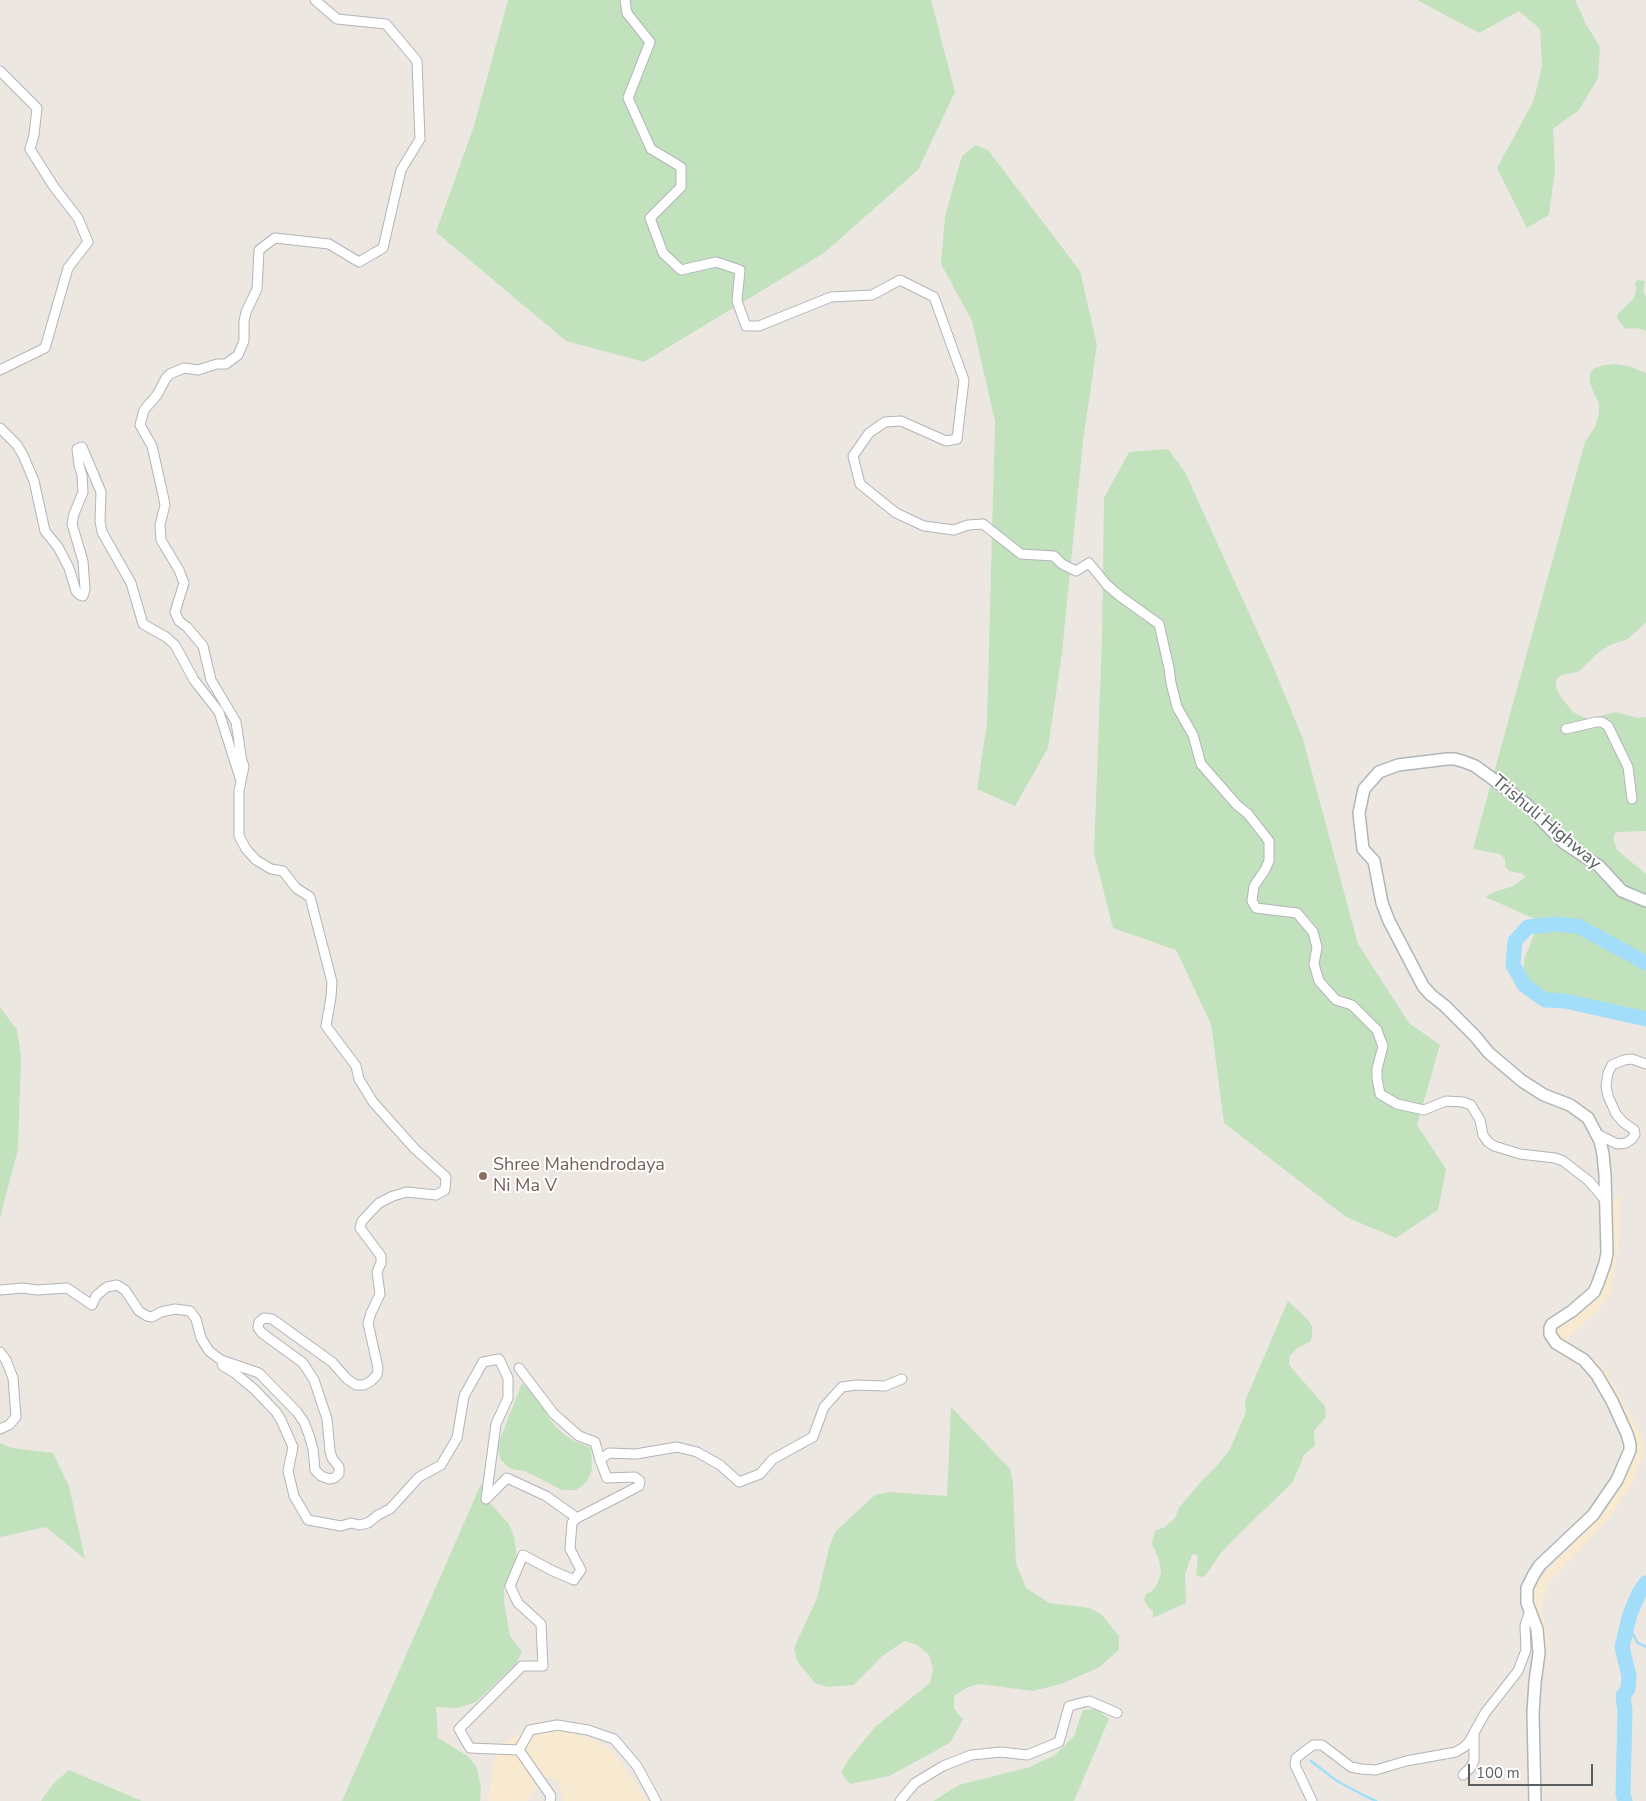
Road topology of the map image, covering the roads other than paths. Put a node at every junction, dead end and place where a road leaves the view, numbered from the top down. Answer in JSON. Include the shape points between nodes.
{"nodes":[{"id":1,"x":315,"y":0,"type":"edge"},
{"id":2,"x":625,"y":0,"type":"edge"},
{"id":3,"x":0,"y":71,"type":"edge"},
{"id":4,"x":0,"y":370,"type":"edge"},
{"id":5,"x":0,"y":428,"type":"edge"},
{"id":6,"x":1566,"y":728,"type":"dead end"},
{"id":7,"x":241,"y":782,"type":"junction"},
{"id":8,"x":1632,"y":799,"type":"dead end"},
{"id":9,"x":1646,"y":901,"type":"edge"},
{"id":10,"x":1646,"y":1064,"type":"edge"},
{"id":11,"x":1596,"y":1134,"type":"junction"},
{"id":12,"x":1605,"y":1200,"type":"junction"},
{"id":13,"x":0,"y":1290,"type":"edge"},
{"id":14,"x":0,"y":1352,"type":"edge"},
{"id":15,"x":221,"y":1360,"type":"junction"},
{"id":16,"x":519,"y":1368,"type":"dead end"},
{"id":17,"x":902,"y":1379,"type":"dead end"},
{"id":18,"x":0,"y":1429,"type":"edge"},
{"id":19,"x":600,"y":1460,"type":"junction"},
{"id":20,"x":577,"y":1518,"type":"junction"},
{"id":21,"x":1530,"y":1610,"type":"junction"},
{"id":22,"x":1117,"y":1713,"type":"dead end"},
{"id":23,"x":1474,"y":1733,"type":"junction"},
{"id":24,"x":519,"y":1750,"type":"junction"},
{"id":25,"x":1463,"y":1775,"type":"dead end"},
{"id":26,"x":550,"y":1801,"type":"edge"},
{"id":27,"x":656,"y":1801,"type":"edge"},
{"id":28,"x":900,"y":1801,"type":"edge"},
{"id":29,"x":1312,"y":1801,"type":"edge"},
{"id":30,"x":1535,"y":1801,"type":"edge"}],
"edges":[{"from":1,"to":7,"type":"street","via":[[337,19],[386,24],[417,61],[420,139],[401,170],[383,248],[359,262],[329,244],[275,238],[259,250],[257,289],[246,312],[244,341],[238,354],[226,364],[198,370],[184,368],[170,374],[144,410],[140,425],[152,446],[165,505],[160,525],[161,540],[184,583],[175,612],[179,621],[203,646],[211,680],[236,722],[244,766]]},
{"from":2,"to":12,"type":"street","via":[[628,13],[650,42],[628,98],[652,149],[681,167],[681,187],[650,218],[663,253],[681,270],[716,262],[740,270],[737,301],[746,326],[759,326],[831,297],[872,295],[900,280],[934,297],[964,380],[957,439],[946,441],[901,421],[885,422],[868,433],[853,456],[860,484],[896,514],[924,526],[954,530],[983,524],[1021,554],[1054,556],[1076,571],[1089,563],[1121,597],[1159,624],[1177,707],[1193,735],[1202,764],[1269,841],[1269,861],[1254,886],[1252,901],[1256,908],[1297,913],[1313,932],[1316,947],[1314,964],[1319,981],[1336,1000],[1352,1006],[1377,1030],[1383,1046],[1377,1069],[1380,1094],[1397,1104],[1424,1110],[1446,1101],[1470,1105],[1488,1142],[1520,1154],[1563,1161],[1589,1181]]},
{"from":3,"to":4,"type":"street","via":[[37,108],[30,148],[78,218],[88,242],[68,268],[45,348]]},
{"from":5,"to":7,"type":"street","via":[[23,455],[34,481],[45,532],[58,547],[76,591],[83,596],[83,561],[72,524],[83,492],[77,448],[82,447],[101,492],[102,532],[131,583],[143,624],[175,645],[194,680],[219,712]]},
{"from":6,"to":8,"type":"street","via":[[1596,722],[1608,726],[1628,766]]},
{"from":7,"to":15,"type":"street","via":[[239,836],[246,849],[256,860],[282,871],[296,888],[310,897],[332,982],[326,1026],[356,1066],[359,1079],[373,1102],[414,1148],[446,1177],[445,1190],[436,1195],[407,1192],[393,1196],[379,1203],[362,1221],[360,1228],[381,1256],[377,1272],[380,1294],[368,1323],[378,1368],[371,1381],[356,1385],[332,1362],[272,1319],[264,1318],[259,1322],[258,1328],[262,1333],[303,1363],[314,1380],[327,1420],[330,1452],[339,1467],[339,1474],[329,1479],[315,1470],[313,1449],[304,1422],[259,1374]]},
{"from":9,"to":11,"type":"street","name":"Trishuli Highway","via":[[1622,891],[1599,866],[1564,843],[1526,804],[1475,766],[1455,759],[1398,765],[1379,772],[1364,788],[1359,813],[1363,849],[1374,860],[1387,916],[1423,986],[1489,1053],[1522,1081],[1583,1114]]},
{"from":10,"to":11,"type":"street","via":[[1624,1060],[1612,1065],[1608,1073],[1608,1096],[1616,1114],[1634,1130],[1632,1139],[1617,1144]]},
{"from":11,"to":12,"type":"street","name":"Trishuli Highway","via":[[1603,1154]]},
{"from":12,"to":21,"type":"street","name":"Trishuli Highway","via":[[1607,1253],[1598,1283],[1583,1302],[1552,1324],[1550,1334],[1556,1343],[1584,1360],[1597,1375],[1622,1421],[1630,1450],[1617,1480],[1593,1515],[1534,1574],[1527,1588]]},
{"from":13,"to":15,"type":"street","via":[[67,1288],[92,1305],[103,1290],[117,1285],[147,1316],[175,1309],[190,1311],[209,1351]]},
{"from":14,"to":18,"type":"street","via":[[13,1378],[16,1418]]},
{"from":15,"to":20,"type":"street","via":[[223,1366],[268,1403],[281,1420],[293,1447],[288,1471],[294,1496],[308,1520],[340,1526],[368,1522],[390,1509],[419,1477],[441,1465],[457,1438],[464,1396],[483,1362],[499,1359],[508,1378],[508,1398],[496,1424],[486,1499],[507,1478],[546,1496]]},
{"from":16,"to":19,"type":"street","via":[[554,1414],[579,1436],[594,1442]]},
{"from":17,"to":19,"type":"street","via":[[885,1386],[842,1387],[824,1407],[813,1437],[773,1459],[760,1474],[739,1482],[720,1465],[697,1452],[677,1447],[636,1454],[609,1453]]},
{"from":19,"to":20,"type":"street","via":[[607,1478],[635,1477],[640,1481],[639,1486]]},
{"from":20,"to":24,"type":"street","via":[[572,1523],[570,1549],[581,1570],[574,1580],[523,1555],[510,1586],[518,1603],[540,1624],[543,1666],[522,1666],[459,1729],[470,1748]]},
{"from":21,"to":23,"type":"street","via":[[1525,1626],[1526,1650],[1518,1671],[1485,1713]]},
{"from":21,"to":30,"type":"street","name":"Trishuli Highway","via":[[1537,1629],[1539,1652],[1533,1713]]},
{"from":22,"to":28,"type":"street","via":[[1089,1701],[1069,1706],[1059,1742],[1027,1755],[1001,1752],[971,1755],[915,1783]]},
{"from":23,"to":25,"type":"street","via":[[1474,1761]]},
{"from":23,"to":29,"type":"street","via":[[1456,1752],[1406,1760],[1376,1770],[1353,1768],[1327,1748],[1313,1745],[1296,1758],[1295,1766]]},
{"from":24,"to":26,"type":"street","via":[[551,1796]]},
{"from":24,"to":27,"type":"street","via":[[530,1730],[557,1725],[588,1730],[614,1739],[638,1766]]}]}
